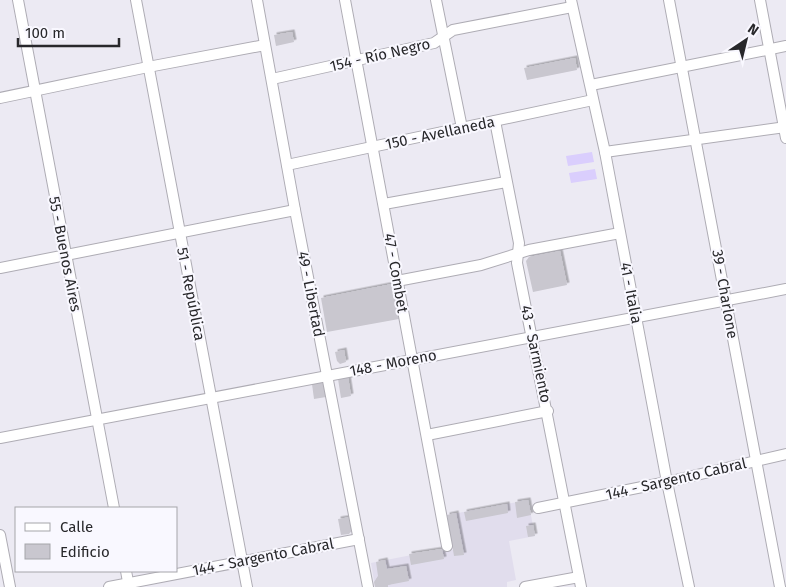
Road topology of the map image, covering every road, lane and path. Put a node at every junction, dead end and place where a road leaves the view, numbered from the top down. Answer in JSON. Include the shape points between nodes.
{"nodes":[{"id":1,"x":18,"y":0,"type":"edge"},
{"id":2,"x":136,"y":0,"type":"edge"},
{"id":3,"x":256,"y":0,"type":"edge"},
{"id":4,"x":345,"y":0,"type":"edge"},
{"id":5,"x":436,"y":0,"type":"edge"},
{"id":6,"x":669,"y":0,"type":"edge"},
{"id":7,"x":760,"y":0,"type":"edge"},
{"id":8,"x":572,"y":3,"type":"edge"},
{"id":9,"x":443,"y":36,"type":"junction"},
{"id":10,"x":265,"y":45,"type":"junction"},
{"id":11,"x":786,"y":46,"type":"edge"},
{"id":12,"x":768,"y":50,"type":"junction"},
{"id":13,"x":356,"y":61,"type":"junction"},
{"id":14,"x":148,"y":67,"type":"junction"},
{"id":15,"x":682,"y":68,"type":"junction"},
{"id":16,"x":272,"y":79,"type":"junction"},
{"id":17,"x":590,"y":85,"type":"junction"},
{"id":18,"x":35,"y":92,"type":"junction"},
{"id":19,"x":0,"y":98,"type":"edge"},
{"id":20,"x":593,"y":100,"type":"junction"},
{"id":21,"x":495,"y":121,"type":"junction"},
{"id":22,"x":785,"y":127,"type":"edge"},
{"id":23,"x":462,"y":128,"type":"junction"},
{"id":24,"x":786,"y":138,"type":"edge"},
{"id":25,"x":696,"y":139,"type":"junction"},
{"id":26,"x":373,"y":147,"type":"junction"},
{"id":27,"x":605,"y":152,"type":"junction"},
{"id":28,"x":287,"y":165,"type":"junction"},
{"id":29,"x":506,"y":182,"type":"junction"},
{"id":30,"x":384,"y":204,"type":"junction"},
{"id":31,"x":295,"y":210,"type":"junction"},
{"id":32,"x":620,"y":233,"type":"junction"},
{"id":33,"x":180,"y":234,"type":"junction"},
{"id":34,"x":518,"y":253,"type":"junction"},
{"id":35,"x":65,"y":256,"type":"junction"},
{"id":36,"x":0,"y":268,"type":"edge"},
{"id":37,"x":397,"y":281,"type":"junction"},
{"id":38,"x":786,"y":289,"type":"edge"},
{"id":39,"x":726,"y":300,"type":"junction"},
{"id":40,"x":636,"y":317,"type":"junction"},
{"id":41,"x":532,"y":336,"type":"junction"},
{"id":42,"x":412,"y":360,"type":"junction"},
{"id":43,"x":328,"y":376,"type":"junction"},
{"id":44,"x":211,"y":399,"type":"junction"},
{"id":45,"x":548,"y":412,"type":"junction"},
{"id":46,"x":97,"y":420,"type":"junction"},
{"id":47,"x":427,"y":435,"type":"junction"},
{"id":48,"x":0,"y":438,"type":"edge"},
{"id":49,"x":786,"y":454,"type":"edge"},
{"id":50,"x":756,"y":460,"type":"junction"},
{"id":51,"x":667,"y":482,"type":"junction"},
{"id":52,"x":565,"y":503,"type":"junction"},
{"id":53,"x":114,"y":507,"type":"edge"},
{"id":54,"x":538,"y":508,"type":"dead end"},
{"id":55,"x":0,"y":535,"type":"edge"},
{"id":56,"x":359,"y":538,"type":"junction"},
{"id":57,"x":447,"y":546,"type":"dead end"},
{"id":58,"x":242,"y":562,"type":"junction"},
{"id":59,"x":126,"y":572,"type":"edge"},
{"id":60,"x":580,"y":582,"type":"edge"},
{"id":61,"x":128,"y":585,"type":"edge"},
{"id":62,"x":10,"y":587,"type":"edge"},
{"id":63,"x":109,"y":587,"type":"edge"},
{"id":64,"x":247,"y":587,"type":"edge"},
{"id":65,"x":368,"y":587,"type":"edge"},
{"id":66,"x":525,"y":587,"type":"edge"},
{"id":67,"x":689,"y":587,"type":"edge"},
{"id":68,"x":780,"y":587,"type":"edge"}],
"edges":[{"from":1,"to":18,"type":"street","name":"55 - Buenos Aires"},
{"from":2,"to":14,"type":"street","name":"51 - República"},
{"from":3,"to":10,"type":"street","name":"49 - Libertad"},
{"from":4,"to":13,"type":"street","name":"47 - Combet"},
{"from":5,"to":9,"type":"street"},
{"from":6,"to":15,"type":"street","name":"39 - Charlone"},
{"from":7,"to":12,"type":"street"},
{"from":8,"to":9,"type":"street","name":"154 - Río Negro","via":[[453,30]]},
{"from":8,"to":17,"type":"street","name":"41 - Italia"},
{"from":9,"to":13,"type":"street","name":"154 - Río Negro","via":[[434,43]]},
{"from":9,"to":23,"type":"street"},
{"from":10,"to":14,"type":"street"},
{"from":10,"to":16,"type":"street","name":"49 - Libertad"},
{"from":11,"to":12,"type":"street"},
{"from":12,"to":15,"type":"street"},
{"from":12,"to":22,"type":"street"},
{"from":13,"to":16,"type":"street","name":"154 - Río Negro"},
{"from":13,"to":26,"type":"street","name":"47 - Combet"},
{"from":14,"to":18,"type":"street"},
{"from":14,"to":33,"type":"street","name":"51 - República"},
{"from":15,"to":17,"type":"street"},
{"from":15,"to":25,"type":"street","name":"39 - Charlone"},
{"from":16,"to":28,"type":"street","name":"49 - Libertad"},
{"from":17,"to":20,"type":"street","name":"41 - Italia"},
{"from":18,"to":19,"type":"street"},
{"from":18,"to":35,"type":"street","name":"55 - Buenos Aires"},
{"from":20,"to":21,"type":"street","name":"150 - Avellaneda"},
{"from":20,"to":27,"type":"street","name":"41 - Italia"},
{"from":21,"to":23,"type":"street","name":"150 - Avellaneda"},
{"from":21,"to":29,"type":"street","name":"43 - Sarmiento"},
{"from":22,"to":24,"type":"street"},
{"from":22,"to":25,"type":"street"},
{"from":23,"to":26,"type":"street","name":"150 - Avellaneda"},
{"from":25,"to":27,"type":"street"},
{"from":25,"to":39,"type":"street","name":"39 - Charlone"},
{"from":26,"to":28,"type":"street","name":"150 - Avellaneda"},
{"from":26,"to":30,"type":"street","name":"47 - Combet"},
{"from":27,"to":32,"type":"street","name":"41 - Italia"},
{"from":28,"to":31,"type":"street","name":"49 - Libertad"},
{"from":29,"to":30,"type":"street"},
{"from":29,"to":34,"type":"street","name":"43 - Sarmiento","via":[[519,243]]},
{"from":30,"to":37,"type":"street","name":"47 - Combet"},
{"from":31,"to":33,"type":"street"},
{"from":31,"to":43,"type":"street","name":"49 - Libertad"},
{"from":32,"to":34,"type":"street"},
{"from":32,"to":40,"type":"street","name":"41 - Italia"},
{"from":33,"to":35,"type":"street"},
{"from":33,"to":44,"type":"street","name":"51 - República"},
{"from":34,"to":37,"type":"street"},
{"from":34,"to":41,"type":"street","name":"43 - Sarmiento","via":[[517,263]]},
{"from":35,"to":36,"type":"street"},
{"from":35,"to":46,"type":"street","name":"55 - Buenos Aires"},
{"from":37,"to":42,"type":"street","name":"47 - Combet"},
{"from":38,"to":39,"type":"street","name":"148 - Moreno"},
{"from":39,"to":40,"type":"street","name":"148 - Moreno"},
{"from":39,"to":50,"type":"street","name":"39 - Charlone"},
{"from":40,"to":41,"type":"street","name":"148 - Moreno"},
{"from":40,"to":51,"type":"street","name":"41 - Italia"},
{"from":41,"to":42,"type":"street","name":"148 - Moreno"},
{"from":41,"to":45,"type":"street","name":"43 - Sarmiento"},
{"from":42,"to":43,"type":"street","name":"148 - Moreno"},
{"from":42,"to":47,"type":"street","name":"47 - Combet"},
{"from":43,"to":44,"type":"street","name":"148 - Moreno"},
{"from":43,"to":56,"type":"street","name":"49 - Libertad"},
{"from":44,"to":46,"type":"street","name":"148 - Moreno"},
{"from":44,"to":58,"type":"street","name":"51 - República"},
{"from":45,"to":47,"type":"street"},
{"from":45,"to":52,"type":"street","name":"43 - Sarmiento"},
{"from":46,"to":48,"type":"street","name":"148 - Moreno"},
{"from":46,"to":53,"type":"street","name":"55 - Buenos Aires"},
{"from":47,"to":57,"type":"street","name":"47 - Combet"},
{"from":49,"to":50,"type":"street","name":"144 - Sargento Cabral"},
{"from":50,"to":51,"type":"street","name":"144 - Sargento Cabral"},
{"from":50,"to":68,"type":"street","name":"39 - Charlone"},
{"from":51,"to":52,"type":"street","name":"144 - Sargento Cabral"},
{"from":51,"to":67,"type":"street","name":"41 - Italia"},
{"from":52,"to":54,"type":"street","name":"144 - Sargento Cabral"},
{"from":52,"to":60,"type":"street","name":"43 - Sarmiento"},
{"from":55,"to":62,"type":"street"},
{"from":56,"to":58,"type":"street","name":"144 - Sargento Cabral"},
{"from":56,"to":65,"type":"street","name":"49 - Libertad"},
{"from":58,"to":61,"type":"street","name":"144 - Sargento Cabral"},
{"from":58,"to":64,"type":"street","name":"51 - República"},
{"from":59,"to":61,"type":"street"},
{"from":60,"to":66,"type":"street"},
{"from":61,"to":63,"type":"street","name":"144 - Sargento Cabral"}]}
